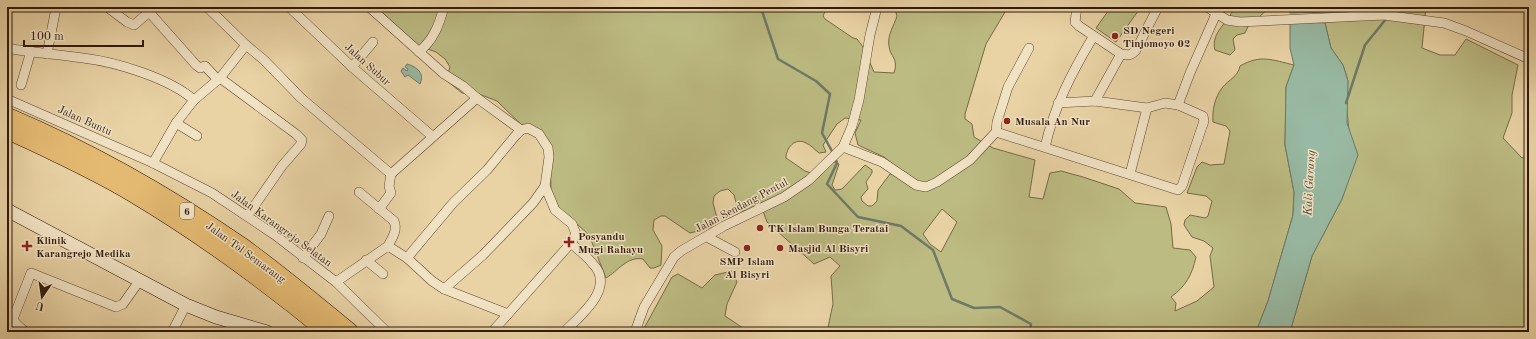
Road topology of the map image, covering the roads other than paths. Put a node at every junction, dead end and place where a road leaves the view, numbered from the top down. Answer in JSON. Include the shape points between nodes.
{"nodes":[{"id":1,"x":107,"y":7,"type":"edge"},
{"id":2,"x":208,"y":7,"type":"edge"},
{"id":3,"x":289,"y":7,"type":"edge"},
{"id":4,"x":370,"y":7,"type":"edge"},
{"id":5,"x":444,"y":7,"type":"edge"},
{"id":6,"x":877,"y":7,"type":"edge"},
{"id":7,"x":1077,"y":7,"type":"edge"},
{"id":8,"x":1158,"y":7,"type":"edge"},
{"id":9,"x":1207,"y":7,"type":"edge"},
{"id":10,"x":152,"y":10,"type":"edge"},
{"id":11,"x":55,"y":13,"type":"dead end"},
{"id":12,"x":1216,"y":14,"type":"junction"},
{"id":13,"x":1093,"y":37,"type":"junction"},
{"id":14,"x":373,"y":42,"type":"dead end"},
{"id":15,"x":246,"y":45,"type":"junction"},
{"id":16,"x":7,"y":48,"type":"edge"},
{"id":17,"x":1029,"y":48,"type":"dead end"},
{"id":18,"x":31,"y":51,"type":"junction"},
{"id":19,"x":419,"y":52,"type":"junction"},
{"id":20,"x":47,"y":54,"type":"junction"},
{"id":21,"x":1121,"y":54,"type":"junction"},
{"id":22,"x":1529,"y":59,"type":"edge"},
{"id":23,"x":352,"y":67,"type":"junction"},
{"id":24,"x":219,"y":79,"type":"junction"},
{"id":25,"x":21,"y":85,"type":"dead end"},
{"id":26,"x":477,"y":98,"type":"junction"},
{"id":27,"x":7,"y":99,"type":"edge"},
{"id":28,"x":194,"y":100,"type":"junction"},
{"id":29,"x":1095,"y":101,"type":"junction"},
{"id":30,"x":1058,"y":103,"type":"junction"},
{"id":31,"x":1178,"y":105,"type":"junction"},
{"id":32,"x":1147,"y":108,"type":"junction"},
{"id":33,"x":7,"y":116,"type":"edge"},
{"id":34,"x":176,"y":123,"type":"junction"},
{"id":35,"x":7,"y":130,"type":"edge"},
{"id":36,"x":521,"y":130,"type":"junction"},
{"id":37,"x":996,"y":132,"type":"junction"},
{"id":38,"x":196,"y":136,"type":"dead end"},
{"id":39,"x":432,"y":136,"type":"junction"},
{"id":40,"x":1045,"y":147,"type":"junction"},
{"id":41,"x":840,"y":150,"type":"junction"},
{"id":42,"x":153,"y":163,"type":"junction"},
{"id":43,"x":390,"y":174,"type":"junction"},
{"id":44,"x":1130,"y":174,"type":"junction"},
{"id":45,"x":545,"y":186,"type":"junction"},
{"id":46,"x":359,"y":192,"type":"dead end"},
{"id":47,"x":379,"y":209,"type":"junction"},
{"id":48,"x":7,"y":210,"type":"edge"},
{"id":49,"x":248,"y":215,"type":"junction"},
{"id":50,"x":329,"y":216,"type":"dead end"},
{"id":51,"x":706,"y":238,"type":"junction"},
{"id":52,"x":571,"y":243,"type":"junction"},
{"id":53,"x":388,"y":246,"type":"junction"},
{"id":54,"x":735,"y":252,"type":"dead end"},
{"id":55,"x":303,"y":258,"type":"junction"},
{"id":56,"x":407,"y":258,"type":"junction"},
{"id":57,"x":366,"y":260,"type":"junction"},
{"id":58,"x":383,"y":274,"type":"dead end"},
{"id":59,"x":140,"y":280,"type":"junction"},
{"id":60,"x":336,"y":282,"type":"junction"},
{"id":61,"x":444,"y":289,"type":"junction"},
{"id":62,"x":186,"y":305,"type":"junction"},
{"id":63,"x":508,"y":314,"type":"junction"},
{"id":64,"x":13,"y":323,"type":"edge"},
{"id":65,"x":26,"y":332,"type":"edge"},
{"id":66,"x":172,"y":332,"type":"edge"},
{"id":67,"x":267,"y":332,"type":"edge"},
{"id":68,"x":327,"y":332,"type":"edge"},
{"id":69,"x":350,"y":332,"type":"edge"},
{"id":70,"x":387,"y":332,"type":"edge"},
{"id":71,"x":492,"y":332,"type":"edge"},
{"id":72,"x":564,"y":332,"type":"edge"},
{"id":73,"x":635,"y":332,"type":"edge"}],
"edges":[{"from":1,"to":10,"type":"street","via":[[133,24]]},
{"from":2,"to":15,"type":"street"},
{"from":3,"to":23,"type":"street","name":"Jalan Subur"},
{"from":4,"to":19,"type":"street"},
{"from":5,"to":19,"type":"street","via":[[435,34]]},
{"from":6,"to":41,"type":"street","name":"Jalan Sendang Pentul","via":[[860,100],[852,126]]},
{"from":7,"to":13,"type":"street","via":[[1077,24]]},
{"from":8,"to":21,"type":"street","via":[[1133,54]]},
{"from":9,"to":12,"type":"street"},
{"from":10,"to":24,"type":"street","via":[[196,64],[200,68],[205,66]]},
{"from":11,"to":20,"type":"street"},
{"from":12,"to":22,"type":"street","via":[[1227,20],[1240,22],[1389,16],[1444,23]]},
{"from":12,"to":31,"type":"street"},
{"from":13,"to":21,"type":"street"},
{"from":13,"to":30,"type":"street","via":[[1074,68]]},
{"from":14,"to":23,"type":"street"},
{"from":15,"to":24,"type":"street"},
{"from":15,"to":43,"type":"street","via":[[301,98]]},
{"from":16,"to":18,"type":"street"},
{"from":17,"to":37,"type":"street","via":[[1008,87]]},
{"from":18,"to":20,"type":"street"},
{"from":18,"to":25,"type":"street"},
{"from":19,"to":26,"type":"street"},
{"from":20,"to":28,"type":"street","via":[[90,59],[138,72],[174,85]]},
{"from":21,"to":29,"type":"street"},
{"from":23,"to":39,"type":"street","name":"Jalan Subur"},
{"from":24,"to":28,"type":"street"},
{"from":24,"to":49,"type":"street","via":[[302,140],[302,144],[282,166]]},
{"from":26,"to":36,"type":"street"},
{"from":26,"to":39,"type":"street"},
{"from":27,"to":42,"type":"street","name":"Jalan Buntu"},
{"from":28,"to":34,"type":"street"},
{"from":29,"to":30,"type":"street"},
{"from":29,"to":32,"type":"street"},
{"from":30,"to":40,"type":"street"},
{"from":31,"to":32,"type":"street","via":[[1165,103]]},
{"from":31,"to":44,"type":"street","via":[[1199,113],[1204,121],[1181,188],[1175,190]]},
{"from":32,"to":44,"type":"street"},
{"from":33,"to":69,"type":"highway","name":"Jalan Tol Semarang","number":"6","via":[[138,181],[202,220],[285,279]]},
{"from":34,"to":38,"type":"street"},
{"from":34,"to":42,"type":"street"},
{"from":35,"to":68,"type":"highway","name":"Jalan Tol Semarang","number":"6","via":[[131,192],[236,260]]},
{"from":36,"to":45,"type":"street","via":[[534,130],[548,148]]},
{"from":36,"to":56,"type":"street","via":[[482,175],[453,203]]},
{"from":37,"to":40,"type":"street"},
{"from":37,"to":41,"type":"street","via":[[981,151],[960,169],[926,187],[916,185],[874,158]]},
{"from":39,"to":43,"type":"street"},
{"from":40,"to":44,"type":"street"},
{"from":41,"to":51,"type":"street","name":"Jalan Sendang Pentul","via":[[809,180],[784,197]]},
{"from":42,"to":49,"type":"street","name":"Jalan Karangrejo Selatan","via":[[212,193]]},
{"from":43,"to":47,"type":"street","via":[[391,193]]},
{"from":45,"to":52,"type":"street","via":[[555,210],[575,228],[576,234]]},
{"from":45,"to":61,"type":"street","via":[[533,203],[483,255]]},
{"from":46,"to":47,"type":"street"},
{"from":47,"to":53,"type":"street","via":[[394,221],[396,226]]},
{"from":48,"to":59,"type":"main road"},
{"from":49,"to":55,"type":"street","name":"Jalan Karangrejo Selatan"},
{"from":50,"to":55,"type":"street","via":[[321,234]]},
{"from":51,"to":54,"type":"street"},
{"from":51,"to":73,"type":"street","name":"Jalan Sendang Pentul","via":[[681,251],[668,264],[644,307]]},
{"from":52,"to":63,"type":"street"},
{"from":52,"to":72,"type":"street","via":[[595,265],[601,287],[597,296]]},
{"from":53,"to":56,"type":"street"},
{"from":53,"to":57,"type":"street"},
{"from":55,"to":60,"type":"street","name":"Jalan Karangrejo Selatan"},
{"from":56,"to":61,"type":"street"},
{"from":57,"to":58,"type":"street"},
{"from":57,"to":60,"type":"street"},
{"from":59,"to":62,"type":"main road"},
{"from":59,"to":64,"type":"street","via":[[123,304],[116,307],[31,272]]},
{"from":60,"to":70,"type":"street","name":"Jalan Karangrejo Selatan"},
{"from":61,"to":63,"type":"street"},
{"from":62,"to":66,"type":"street"},
{"from":62,"to":67,"type":"main road"},
{"from":63,"to":71,"type":"street"},
{"from":64,"to":65,"type":"street"}]}
